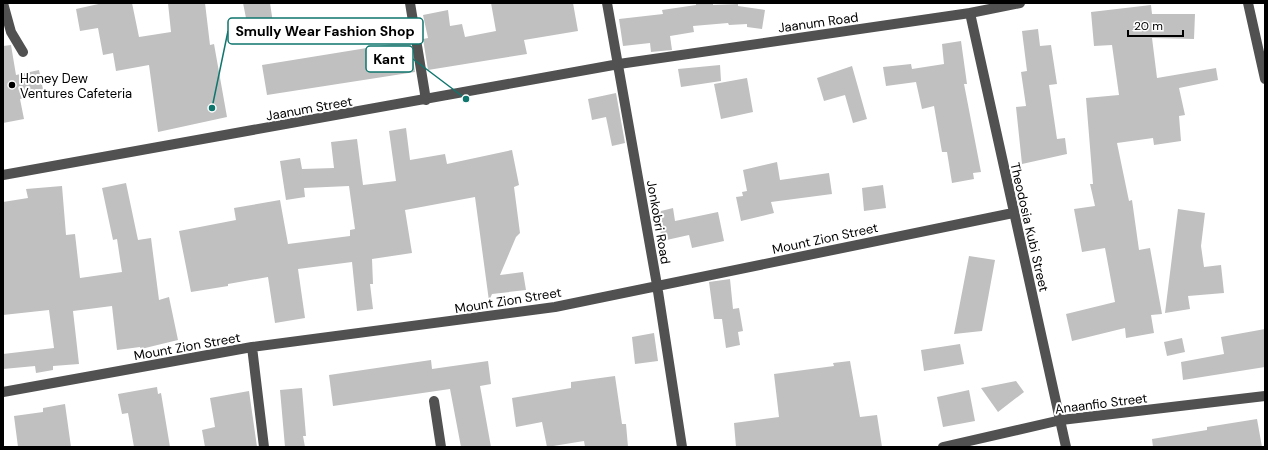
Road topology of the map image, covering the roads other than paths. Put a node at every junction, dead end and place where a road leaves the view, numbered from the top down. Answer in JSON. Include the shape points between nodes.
{"nodes":[{"id":1,"x":3,"y":3,"type":"edge"},
{"id":2,"x":410,"y":3,"type":"edge"},
{"id":3,"x":607,"y":3,"type":"edge"},
{"id":4,"x":1020,"y":3,"type":"edge"},
{"id":5,"x":1248,"y":3,"type":"edge"},
{"id":6,"x":970,"y":13,"type":"junction"},
{"id":7,"x":7,"y":33,"type":"edge"},
{"id":8,"x":23,"y":52,"type":"dead end"},
{"id":9,"x":619,"y":64,"type":"junction"},
{"id":10,"x":1265,"y":79,"type":"edge"},
{"id":11,"x":426,"y":100,"type":"junction"},
{"id":12,"x":3,"y":175,"type":"edge"},
{"id":13,"x":1014,"y":213,"type":"junction"},
{"id":14,"x":657,"y":286,"type":"junction"},
{"id":15,"x":252,"y":347,"type":"junction"},
{"id":16,"x":3,"y":392,"type":"edge"},
{"id":17,"x":1265,"y":396,"type":"edge"},
{"id":18,"x":434,"y":401,"type":"dead end"},
{"id":19,"x":1061,"y":420,"type":"junction"},
{"id":20,"x":264,"y":447,"type":"edge"},
{"id":21,"x":442,"y":447,"type":"edge"},
{"id":22,"x":682,"y":447,"type":"edge"},
{"id":23,"x":943,"y":447,"type":"edge"},
{"id":24,"x":1066,"y":447,"type":"edge"}],
"edges":[{"from":1,"to":7,"type":"street"},
{"from":2,"to":11,"type":"street"},
{"from":3,"to":9,"type":"street","name":"Jonkobri Road"},
{"from":4,"to":6,"type":"street","name":"Jaanum Road"},
{"from":5,"to":10,"type":"street"},
{"from":6,"to":9,"type":"street","name":"Jaanum Road"},
{"from":6,"to":13,"type":"street","name":"Theodosia Kubi Street"},
{"from":7,"to":8,"type":"street"},
{"from":9,"to":11,"type":"street","name":"Jaanum Street"},
{"from":9,"to":14,"type":"street","name":"Jonkobri Road"},
{"from":11,"to":12,"type":"street","name":"Jaanum Street"},
{"from":13,"to":14,"type":"street","name":"Mount Zion Street"},
{"from":13,"to":19,"type":"street","name":"Theodosia Kubi Street"},
{"from":14,"to":15,"type":"street","name":"Mount Zion Street","via":[[555,307]]},
{"from":14,"to":22,"type":"street","name":"Jonkobri Road"},
{"from":15,"to":16,"type":"street","name":"Mount Zion Street"},
{"from":15,"to":20,"type":"street"},
{"from":17,"to":19,"type":"street","name":"Anaanfio Street"},
{"from":18,"to":21,"type":"street"},
{"from":19,"to":23,"type":"street","name":"Anaanfio Street"},
{"from":19,"to":24,"type":"street","name":"Theodosia Kubi Street"}]}
